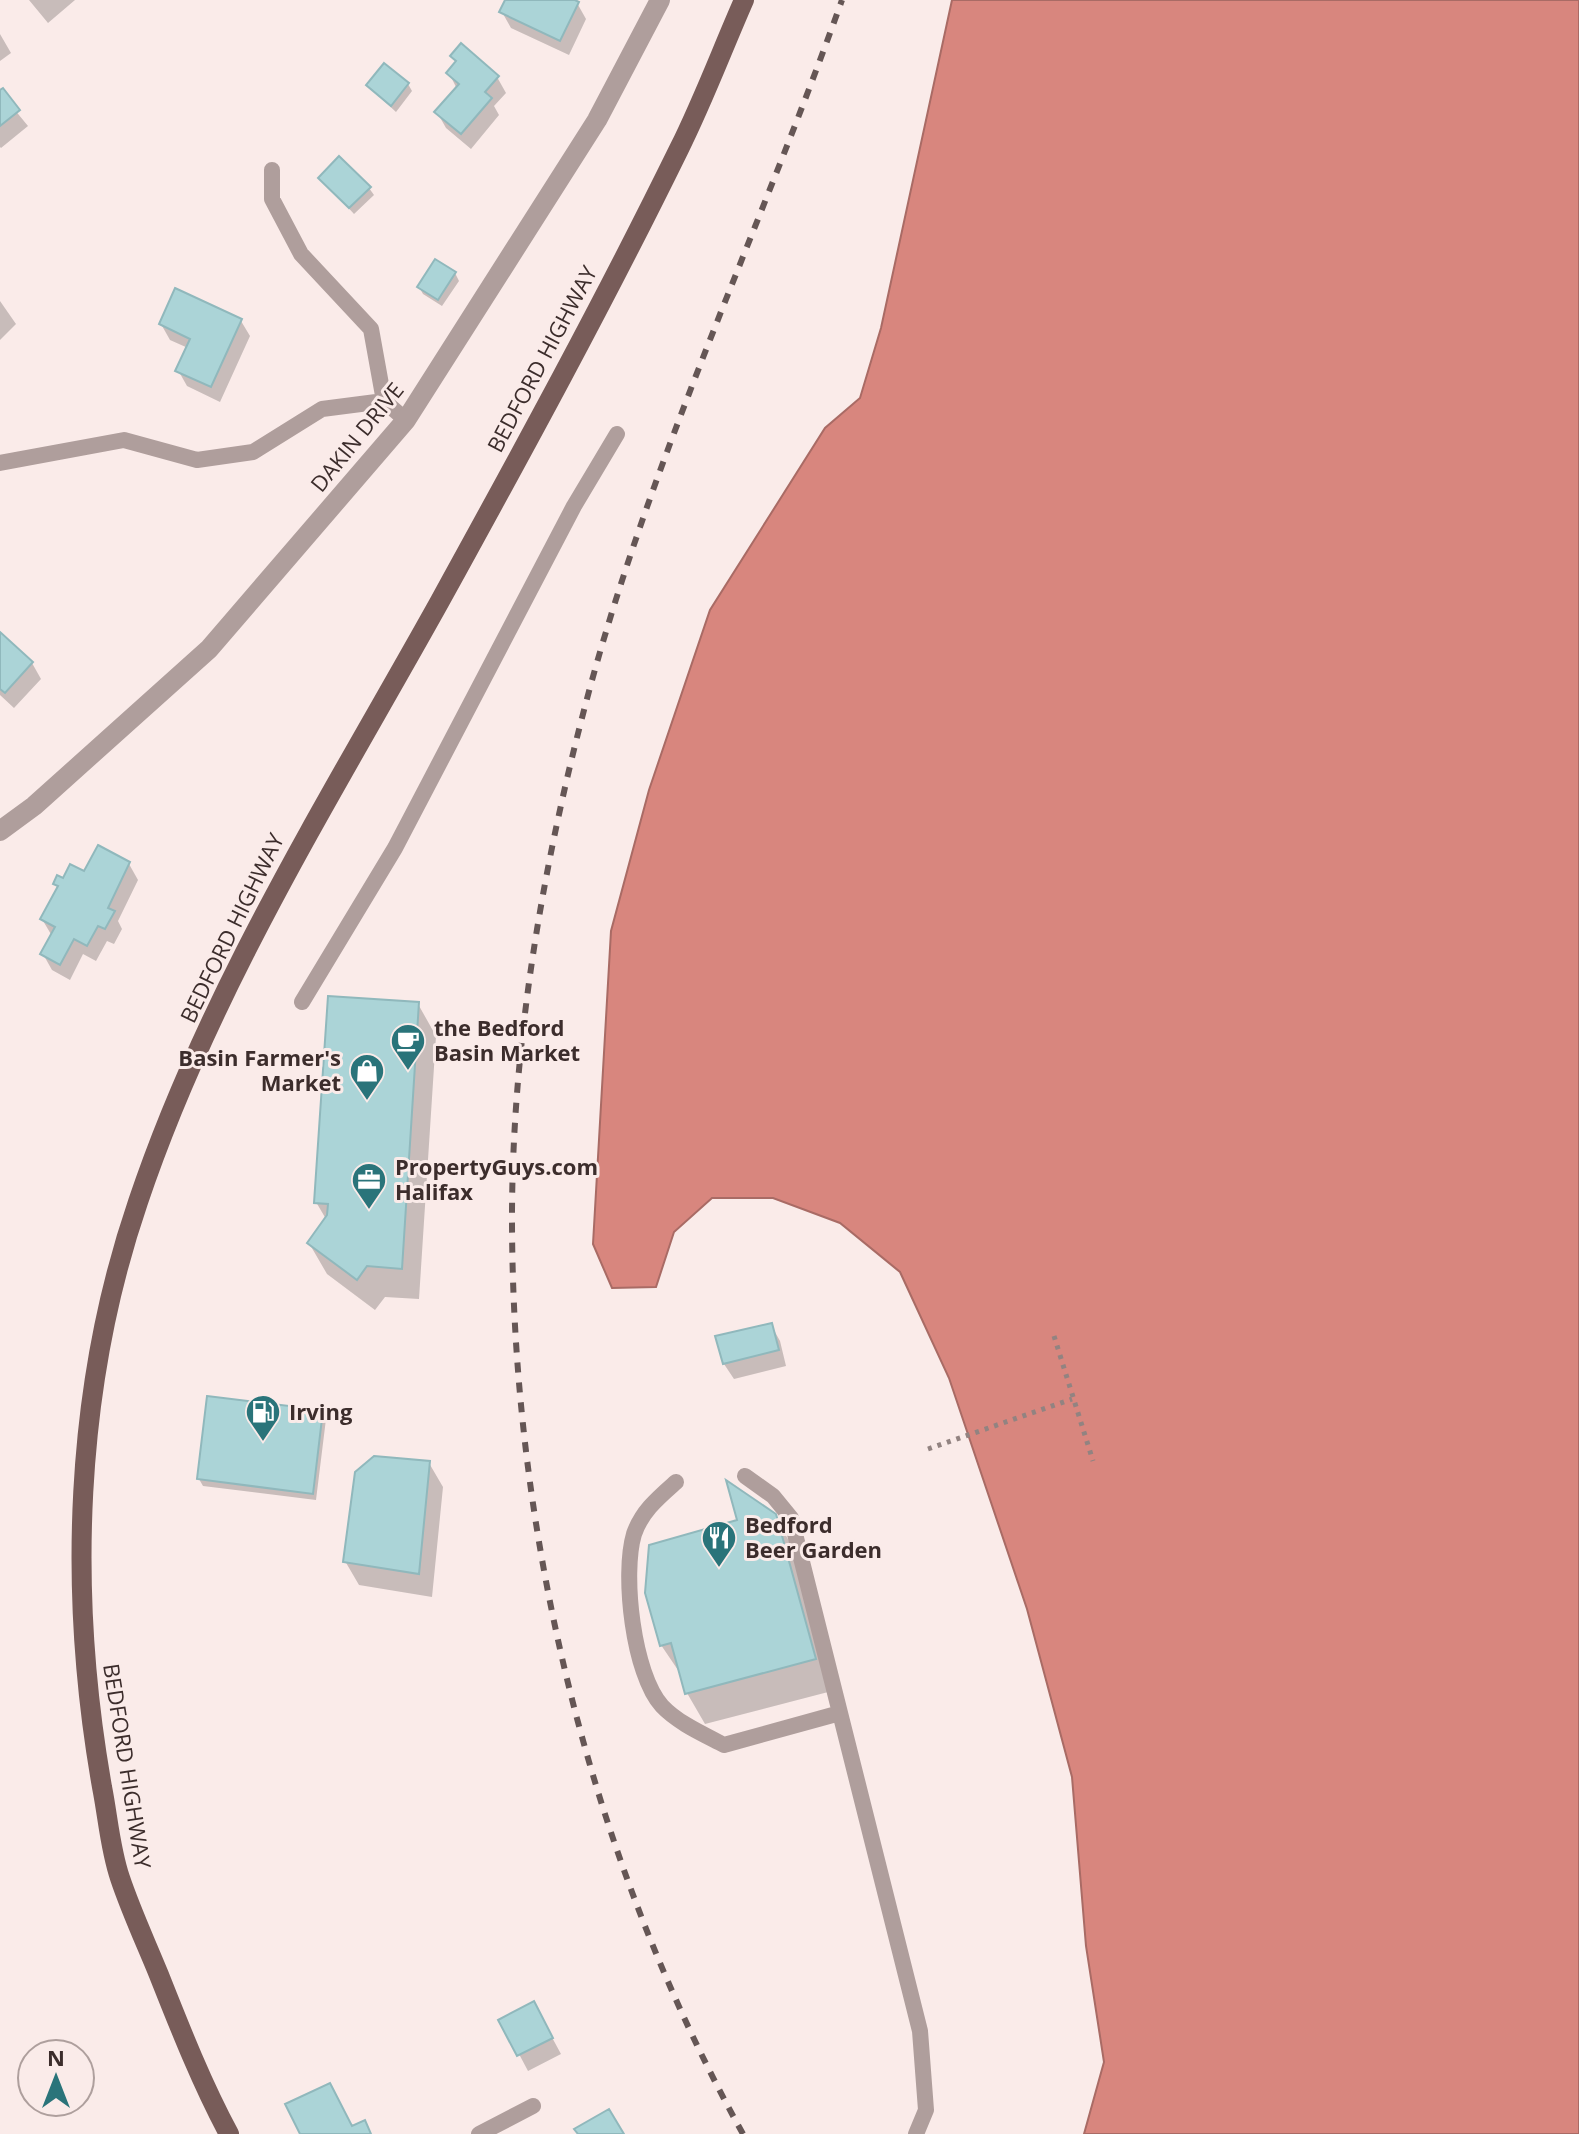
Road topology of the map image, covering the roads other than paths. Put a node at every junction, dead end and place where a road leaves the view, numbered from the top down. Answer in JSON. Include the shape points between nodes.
{"nodes":[{"id":1,"x":660,"y":0,"type":"edge"},
{"id":2,"x":744,"y":0,"type":"edge"},
{"id":3,"x":272,"y":170,"type":"dead end"},
{"id":4,"x":384,"y":401,"type":"junction"},
{"id":5,"x":406,"y":420,"type":"junction"},
{"id":6,"x":617,"y":434,"type":"dead end"},
{"id":7,"x":0,"y":463,"type":"edge"},
{"id":8,"x":0,"y":831,"type":"edge"},
{"id":9,"x":302,"y":1002,"type":"dead end"},
{"id":10,"x":745,"y":1476,"type":"dead end"},
{"id":11,"x":676,"y":1482,"type":"dead end"},
{"id":12,"x":840,"y":1713,"type":"junction"},
{"id":13,"x":533,"y":2106,"type":"dead end"},
{"id":14,"x":229,"y":2134,"type":"edge"},
{"id":15,"x":479,"y":2134,"type":"edge"},
{"id":16,"x":916,"y":2134,"type":"edge"}],
"edges":[{"from":1,"to":5,"type":"street","name":"DAKIN DRIVE","via":[[597,120]]},
{"from":2,"to":14,"type":"main road","name":"BEDFORD HIGHWAY","via":[[681,146],[578,344],[438,604],[303,837],[218,1007],[138,1200],[120,1261],[98,1367],[81,1534],[91,1722],[118,1874]]},
{"from":3,"to":4,"type":"lane","via":[[272,199],[301,254],[371,329]]},
{"from":4,"to":5,"type":"lane"},
{"from":4,"to":7,"type":"lane","via":[[322,409],[253,452],[197,460],[124,440]]},
{"from":5,"to":8,"type":"street","name":"DAKIN DRIVE","via":[[209,649]]},
{"from":6,"to":9,"type":"lane","via":[[395,848]]},
{"from":10,"to":12,"type":"lane","via":[[773,1496],[791,1518]]},
{"from":11,"to":12,"type":"lane","via":[[648,1506],[635,1534],[630,1565],[631,1620],[639,1660],[660,1705],[724,1745]]},
{"from":12,"to":16,"type":"lane","via":[[920,2031],[926,2110]]},
{"from":13,"to":15,"type":"lane"}]}
